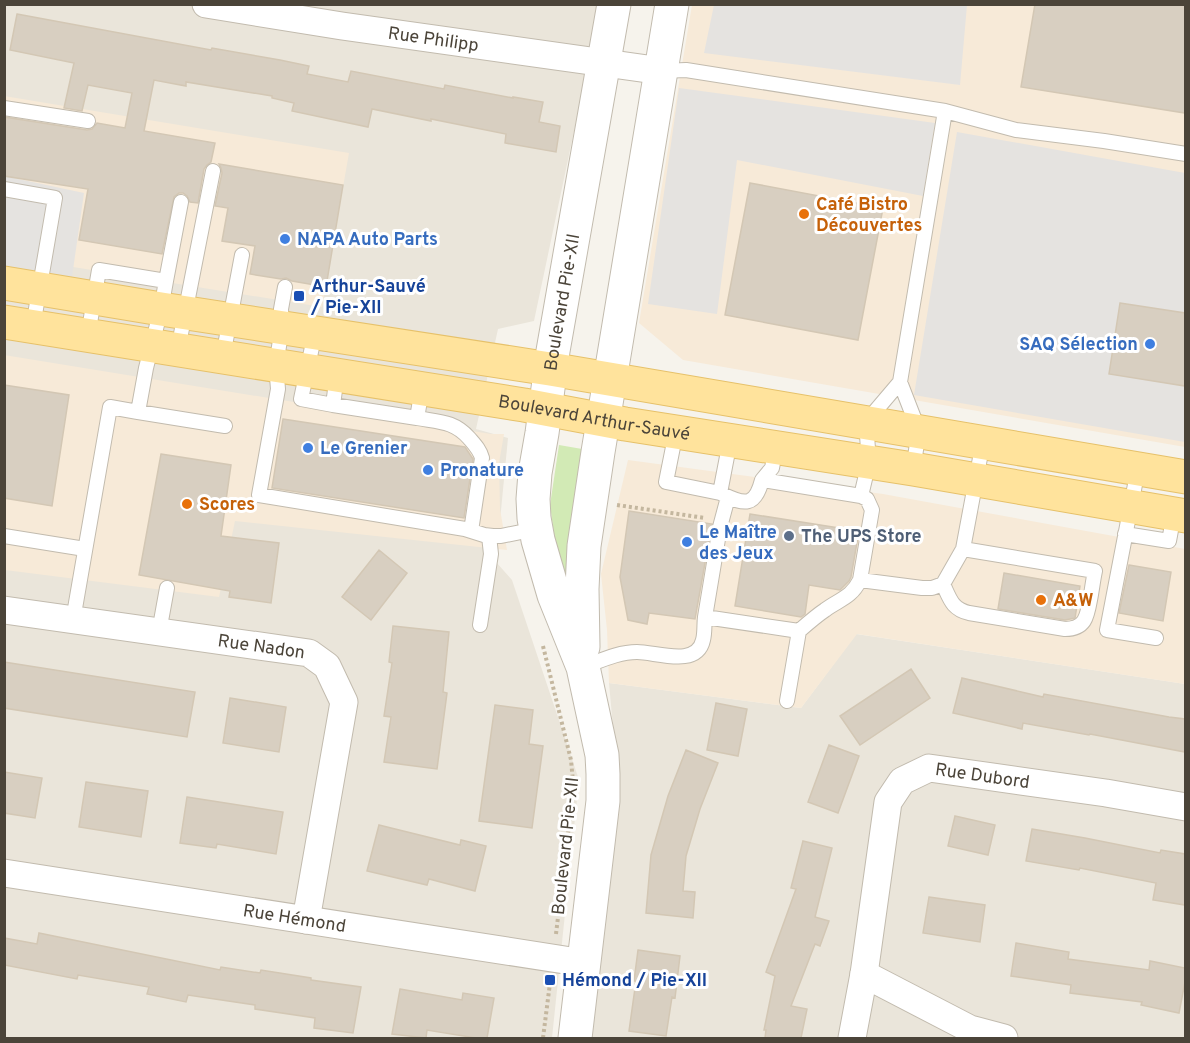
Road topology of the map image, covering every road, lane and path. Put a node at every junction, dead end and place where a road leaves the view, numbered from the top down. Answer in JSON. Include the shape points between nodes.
{"nodes":[{"id":1,"x":206,"y":4,"type":"edge"},
{"id":2,"x":614,"y":4,"type":"edge"},
{"id":3,"x":672,"y":4,"type":"edge"},
{"id":4,"x":342,"y":15,"type":"edge"},
{"id":5,"x":603,"y":62,"type":"junction"},
{"id":6,"x":662,"y":71,"type":"junction"},
{"id":7,"x":4,"y":108,"type":"edge"},
{"id":8,"x":945,"y":111,"type":"junction"},
{"id":9,"x":88,"y":122,"type":"dead end"},
{"id":10,"x":1185,"y":154,"type":"edge"},
{"id":11,"x":213,"y":171,"type":"dead end"},
{"id":12,"x":4,"y":189,"type":"edge"},
{"id":13,"x":181,"y":202,"type":"dead end"},
{"id":14,"x":242,"y":255,"type":"dead end"},
{"id":15,"x":4,"y":284,"type":"edge"},
{"id":16,"x":285,"y":287,"type":"dead end"},
{"id":17,"x":39,"y":289,"type":"junction"},
{"id":18,"x":94,"y":298,"type":"junction"},
{"id":19,"x":171,"y":301,"type":"junction"},
{"id":20,"x":230,"y":320,"type":"junction"},
{"id":21,"x":19,"y":324,"type":"edge"},
{"id":22,"x":282,"y":328,"type":"junction"},
{"id":23,"x":315,"y":332,"type":"junction"},
{"id":24,"x":88,"y":335,"type":"junction"},
{"id":25,"x":165,"y":348,"type":"junction"},
{"id":26,"x":223,"y":357,"type":"junction"},
{"id":27,"x":276,"y":365,"type":"junction"},
{"id":28,"x":550,"y":369,"type":"junction"},
{"id":29,"x":611,"y":379,"type":"junction"},
{"id":30,"x":900,"y":382,"type":"junction"},
{"id":31,"x":326,"y":383,"type":"junction"},
{"id":32,"x":545,"y":409,"type":"junction"},
{"id":33,"x":138,"y":412,"type":"junction"},
{"id":34,"x":459,"y":412,"type":"junction"},
{"id":35,"x":603,"y":420,"type":"junction"},
{"id":36,"x":866,"y":422,"type":"junction"},
{"id":37,"x":225,"y":426,"type":"dead end"},
{"id":38,"x":920,"y":431,"type":"junction"},
{"id":39,"x":676,"y":432,"type":"junction"},
{"id":40,"x":730,"y":440,"type":"junction"},
{"id":41,"x":983,"y":442,"type":"junction"},
{"id":42,"x":776,"y":447,"type":"junction"},
{"id":43,"x":869,"y":462,"type":"junction"},
{"id":44,"x":913,"y":469,"type":"junction"},
{"id":45,"x":1138,"y":469,"type":"junction"},
{"id":46,"x":1185,"y":477,"type":"edge"},
{"id":47,"x":976,"y":479,"type":"junction"},
{"id":48,"x":762,"y":480,"type":"junction"},
{"id":49,"x":724,"y":495,"type":"junction"},
{"id":50,"x":861,"y":496,"type":"junction"},
{"id":51,"x":616,"y":504,"type":"dead end"},
{"id":52,"x":1180,"y":515,"type":"edge"},
{"id":53,"x":709,"y":519,"type":"dead end"},
{"id":54,"x":1128,"y":520,"type":"junction"},
{"id":55,"x":536,"y":529,"type":"junction"},
{"id":56,"x":471,"y":531,"type":"junction"},
{"id":57,"x":4,"y":536,"type":"edge"},
{"id":58,"x":489,"y":536,"type":"junction"},
{"id":59,"x":85,"y":549,"type":"junction"},
{"id":60,"x":963,"y":549,"type":"junction"},
{"id":61,"x":860,"y":580,"type":"junction"},
{"id":62,"x":943,"y":584,"type":"junction"},
{"id":63,"x":167,"y":588,"type":"dead end"},
{"id":64,"x":4,"y":610,"type":"edge"},
{"id":65,"x":705,"y":617,"type":"junction"},
{"id":66,"x":73,"y":620,"type":"junction"},
{"id":67,"x":480,"y":625,"type":"dead end"},
{"id":68,"x":799,"y":631,"type":"junction"},
{"id":69,"x":159,"y":632,"type":"junction"},
{"id":70,"x":1156,"y":638,"type":"dead end"},
{"id":71,"x":543,"y":646,"type":"dead end"},
{"id":72,"x":583,"y":667,"type":"junction"},
{"id":73,"x":787,"y":701,"type":"dead end"},
{"id":74,"x":1185,"y":807,"type":"edge"},
{"id":75,"x":4,"y":873,"type":"edge"},
{"id":76,"x":306,"y":920,"type":"junction"},
{"id":77,"x":556,"y":932,"type":"dead end"},
{"id":78,"x":584,"y":963,"type":"junction"},
{"id":79,"x":864,"y":974,"type":"junction"},
{"id":80,"x":550,"y":980,"type":"dead end"},
{"id":81,"x":543,"y":1038,"type":"edge"},
{"id":82,"x":575,"y":1038,"type":"edge"},
{"id":83,"x":852,"y":1038,"type":"edge"},
{"id":84,"x":1004,"y":1038,"type":"edge"}],
"edges":[{"from":1,"to":4,"type":"street","name":"Rue Philipp"},
{"from":2,"to":5,"type":"street","name":"Boulevard Pie-XII"},
{"from":3,"to":6,"type":"street","name":"Boulevard Pie-XII"},
{"from":4,"to":5,"type":"street","name":"Rue Philipp"},
{"from":5,"to":6,"type":"street","name":"Rue Philipp"},
{"from":5,"to":28,"type":"street","name":"Boulevard Pie-XII"},
{"from":6,"to":8,"type":"lane","via":[[686,70]]},
{"from":6,"to":29,"type":"street","name":"Boulevard Pie-XII"},
{"from":7,"to":9,"type":"lane"},
{"from":8,"to":10,"type":"lane","via":[[1016,130]]},
{"from":8,"to":30,"type":"lane"},
{"from":11,"to":19,"type":"lane"},
{"from":12,"to":17,"type":"lane","via":[[55,198]]},
{"from":13,"to":19,"type":"lane"},
{"from":14,"to":20,"type":"lane"},
{"from":15,"to":17,"type":"main road"},
{"from":16,"to":22,"type":"lane"},
{"from":17,"to":18,"type":"main road"},
{"from":17,"to":21,"type":"lane"},
{"from":18,"to":19,"type":"main road"},
{"from":18,"to":24,"type":"lane"},
{"from":19,"to":20,"type":"main road"},
{"from":19,"to":25,"type":"lane"},
{"from":19,"to":25,"type":"lane"},
{"from":20,"to":22,"type":"main road"},
{"from":20,"to":26,"type":"lane"},
{"from":21,"to":24,"type":"main road","name":"Boulevard Arthur-Sauvé"},
{"from":22,"to":23,"type":"main road"},
{"from":22,"to":27,"type":"lane"},
{"from":23,"to":28,"type":"main road"},
{"from":23,"to":31,"type":"lane"},
{"from":24,"to":25,"type":"main road","name":"Boulevard Arthur-Sauvé"},
{"from":25,"to":26,"type":"main road","name":"Boulevard Arthur-Sauvé"},
{"from":25,"to":33,"type":"lane","via":[[146,368]]},
{"from":26,"to":27,"type":"main road","name":"Boulevard Arthur-Sauvé"},
{"from":27,"to":31,"type":"main road","name":"Boulevard Arthur-Sauvé"},
{"from":27,"to":56,"type":"lane","via":[[278,389],[259,495]]},
{"from":28,"to":29,"type":"main road"},
{"from":28,"to":32,"type":"street","name":"Boulevard Pie-XII"},
{"from":29,"to":35,"type":"street","name":"Boulevard Pie-XII"},
{"from":29,"to":36,"type":"main road"},
{"from":30,"to":36,"type":"lane"},
{"from":30,"to":38,"type":"lane"},
{"from":31,"to":34,"type":"main road","name":"Boulevard Arthur-Sauvé"},
{"from":32,"to":34,"type":"main road","name":"Boulevard Arthur-Sauvé"},
{"from":32,"to":35,"type":"main road","name":"Boulevard Arthur-Sauvé"},
{"from":32,"to":55,"type":"street","name":"Boulevard Pie-XII","via":[[533,500]]},
{"from":33,"to":37,"type":"lane"},
{"from":33,"to":59,"type":"lane","via":[[110,407]]},
{"from":34,"to":56,"type":"lane","via":[[464,432],[482,458]]},
{"from":35,"to":39,"type":"main road","name":"Boulevard Arthur-Sauvé"},
{"from":35,"to":72,"type":"street","name":"Boulevard Pie-XII","via":[[584,546]]},
{"from":36,"to":38,"type":"main road"},
{"from":36,"to":43,"type":"lane"},
{"from":38,"to":41,"type":"main road"},
{"from":38,"to":44,"type":"lane"},
{"from":39,"to":40,"type":"main road","name":"Boulevard Arthur-Sauvé"},
{"from":39,"to":49,"type":"lane","via":[[666,482]]},
{"from":40,"to":42,"type":"main road","name":"Boulevard Arthur-Sauvé"},
{"from":40,"to":49,"type":"lane"},
{"from":41,"to":45,"type":"main road"},
{"from":41,"to":47,"type":"lane"},
{"from":42,"to":43,"type":"main road","name":"Boulevard Arthur-Sauvé"},
{"from":42,"to":48,"type":"lane","via":[[772,468]]},
{"from":43,"to":44,"type":"main road","name":"Boulevard Arthur-Sauvé"},
{"from":43,"to":50,"type":"lane"},
{"from":44,"to":47,"type":"main road","name":"Boulevard Arthur-Sauvé"},
{"from":45,"to":46,"type":"main road"},
{"from":45,"to":54,"type":"lane"},
{"from":47,"to":54,"type":"main road","name":"Boulevard Arthur-Sauvé"},
{"from":47,"to":60,"type":"lane"},
{"from":48,"to":49,"type":"lane","via":[[759,492],[750,501]]},
{"from":48,"to":50,"type":"lane"},
{"from":49,"to":65,"type":"lane"},
{"from":50,"to":61,"type":"lane","via":[[872,510]]},
{"from":51,"to":53,"type":"path"},
{"from":52,"to":54,"type":"main road","name":"Boulevard Arthur-Sauvé"},
{"from":54,"to":70,"type":"lane","via":[[1107,630]]},
{"from":55,"to":58,"type":"lane"},
{"from":55,"to":72,"type":"street","name":"Boulevard Pie-XII","via":[[554,595]]},
{"from":56,"to":58,"type":"lane"},
{"from":57,"to":59,"type":"lane"},
{"from":58,"to":67,"type":"lane","via":[[491,554]]},
{"from":59,"to":66,"type":"lane"},
{"from":60,"to":62,"type":"lane"},
{"from":60,"to":62,"type":"lane","via":[[1095,571],[1086,618],[1080,626],[1070,629],[964,612],[952,603]]},
{"from":61,"to":62,"type":"lane","via":[[922,588]]},
{"from":61,"to":68,"type":"lane","via":[[853,592]]},
{"from":63,"to":69,"type":"lane"},
{"from":64,"to":66,"type":"street","name":"Rue Nadon"},
{"from":65,"to":68,"type":"lane"},
{"from":65,"to":72,"type":"lane","via":[[704,640],[690,656],[623,653]]},
{"from":66,"to":69,"type":"street","name":"Rue Nadon"},
{"from":68,"to":73,"type":"lane"},
{"from":69,"to":76,"type":"street","name":"Rue Nadon","via":[[309,653],[327,666],[344,702]]},
{"from":71,"to":77,"type":"path","name":"Boulevard Pie-XII","via":[[573,781]]},
{"from":72,"to":78,"type":"street","name":"Boulevard Pie-XII","via":[[602,754],[604,789]]},
{"from":74,"to":79,"type":"street","name":"Rue Dubord","via":[[929,768],[902,780],[888,802]]},
{"from":75,"to":76,"type":"street","name":"Rue Hémond"},
{"from":76,"to":78,"type":"street","name":"Rue Hémond"},
{"from":78,"to":82,"type":"street","name":"Boulevard Pie-XII"},
{"from":79,"to":83,"type":"street","name":"Rue Dubord"},
{"from":79,"to":84,"type":"street","via":[[970,1029]]},
{"from":80,"to":81,"type":"path"}]}
